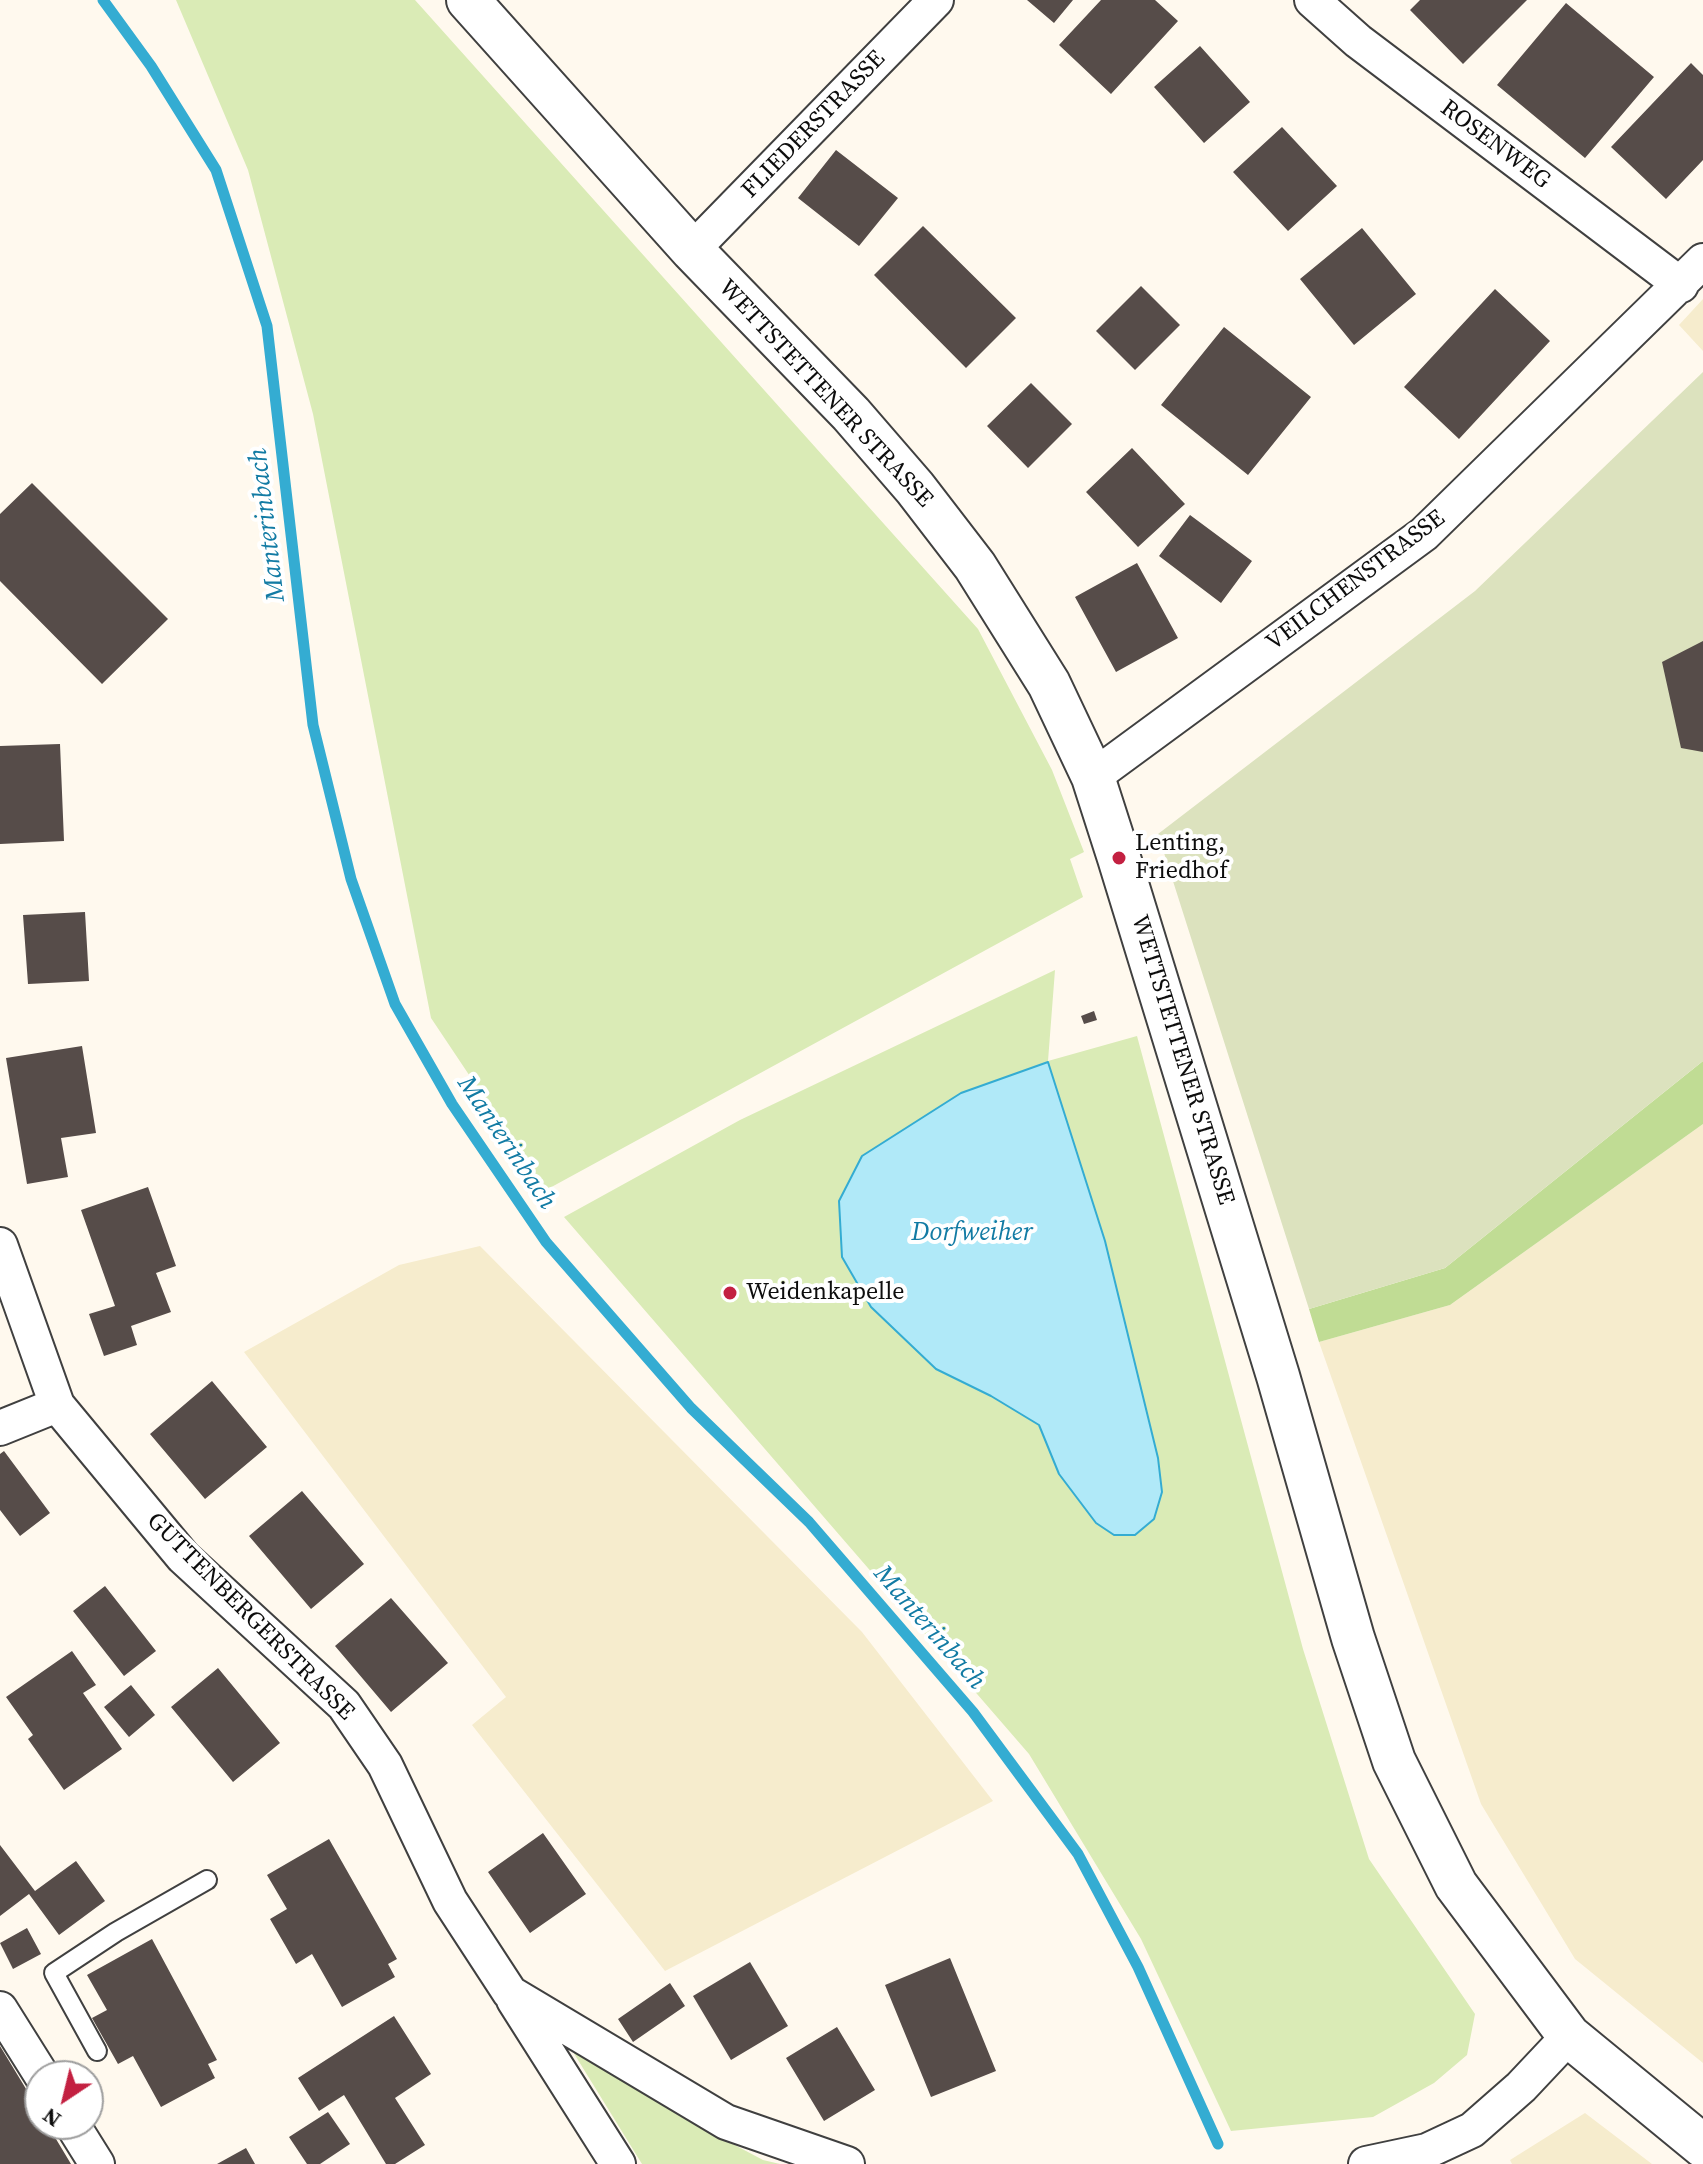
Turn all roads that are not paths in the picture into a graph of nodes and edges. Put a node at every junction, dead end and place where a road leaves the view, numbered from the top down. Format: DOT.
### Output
graph roads {
  1 [pos="468,0"];
  2 [pos="936,0"];
  3 [pos="1312,0"];
  4 [pos="692,250"];
  5 [pos="1692,273"];
  6 [pos="1093,777"];
  7 [pos="0,1245"];
  8 [pos="57,1405"];
  9 [pos="0,1428"];
  10 [pos="207,1880"];
  11 [pos="510,1993"];
  12 [pos="0,2009"];
  13 [pos="1569,2036"];
  14 [pos="97,2051"];
  15 [pos="32,2060"];
  16 [pos="82,2140"];
  17 [pos="1703,2146"];
  18 [pos="97,2164"];
  19 [pos="618,2164"];
  20 [pos="847,2164"];
  21 [pos="1366,2164"];
  1 -- 4 [label="street, WETTSTETTENER STRASSE"];
  2 -- 4 [label="street, FLIEDERSTRASSE"];
  3 -- 5 [label="street, ROSENWEG"];
  4 -- 6 [label="street, WETTSTETTENER STRASSE"];
  5 -- 6 [label="street, VEILCHENSTRASSE"];
  6 -- 13 [label="street, WETTSTETTENER STRASSE"];
  7 -- 8 [label="street, GUTTENBERGERSTRASSE"];
  8 -- 9 [label="street"];
  8 -- 11 [label="street, GUTTENBERGERSTRASSE"];
  10 -- 14 [label="lane"];
  11 -- 19 [label="street"];
  11 -- 20 [label="street, GUTTENBERGERSTRASSE"];
  12 -- 15 [label="street"];
  13 -- 17 [label="street, WETTSTETTENER STRASSE"];
  13 -- 21 [label="street"];
  16 -- 18 [label="street"];
}
